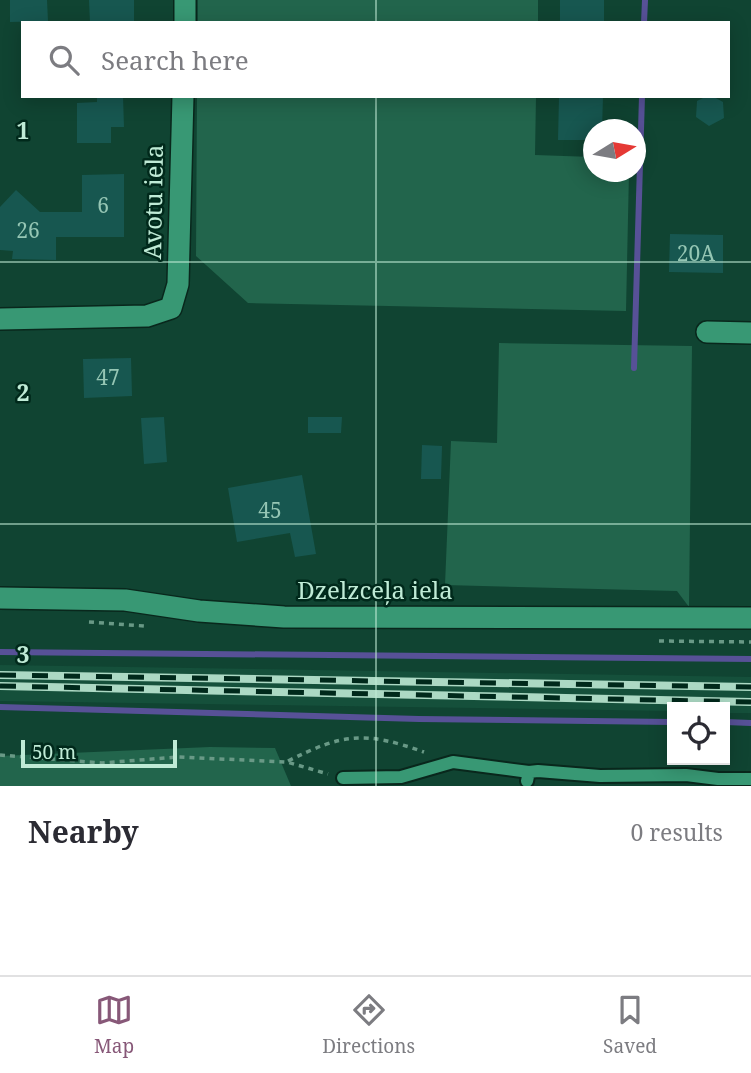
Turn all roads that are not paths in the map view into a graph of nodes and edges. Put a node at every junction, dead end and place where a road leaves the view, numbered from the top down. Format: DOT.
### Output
graph roads {
  1 [pos="185,0"];
  2 [pos="185,21"];
  3 [pos="183,98"];
  4 [pos="0,318"];
  5 [pos="707,332"];
  6 [pos="751,333"];
  7 [pos="0,598"];
  8 [pos="751,618"];
  9 [pos="343,778"];
  10 [pos="751,779"];
  1 -- 2 [label="street"];
  3 -- 4 [label="street, Avotu iela"];
  5 -- 6 [label="street"];
  7 -- 8 [label="street, Dzelzceļa iela"];
  9 -- 10 [label="lane"];
}
